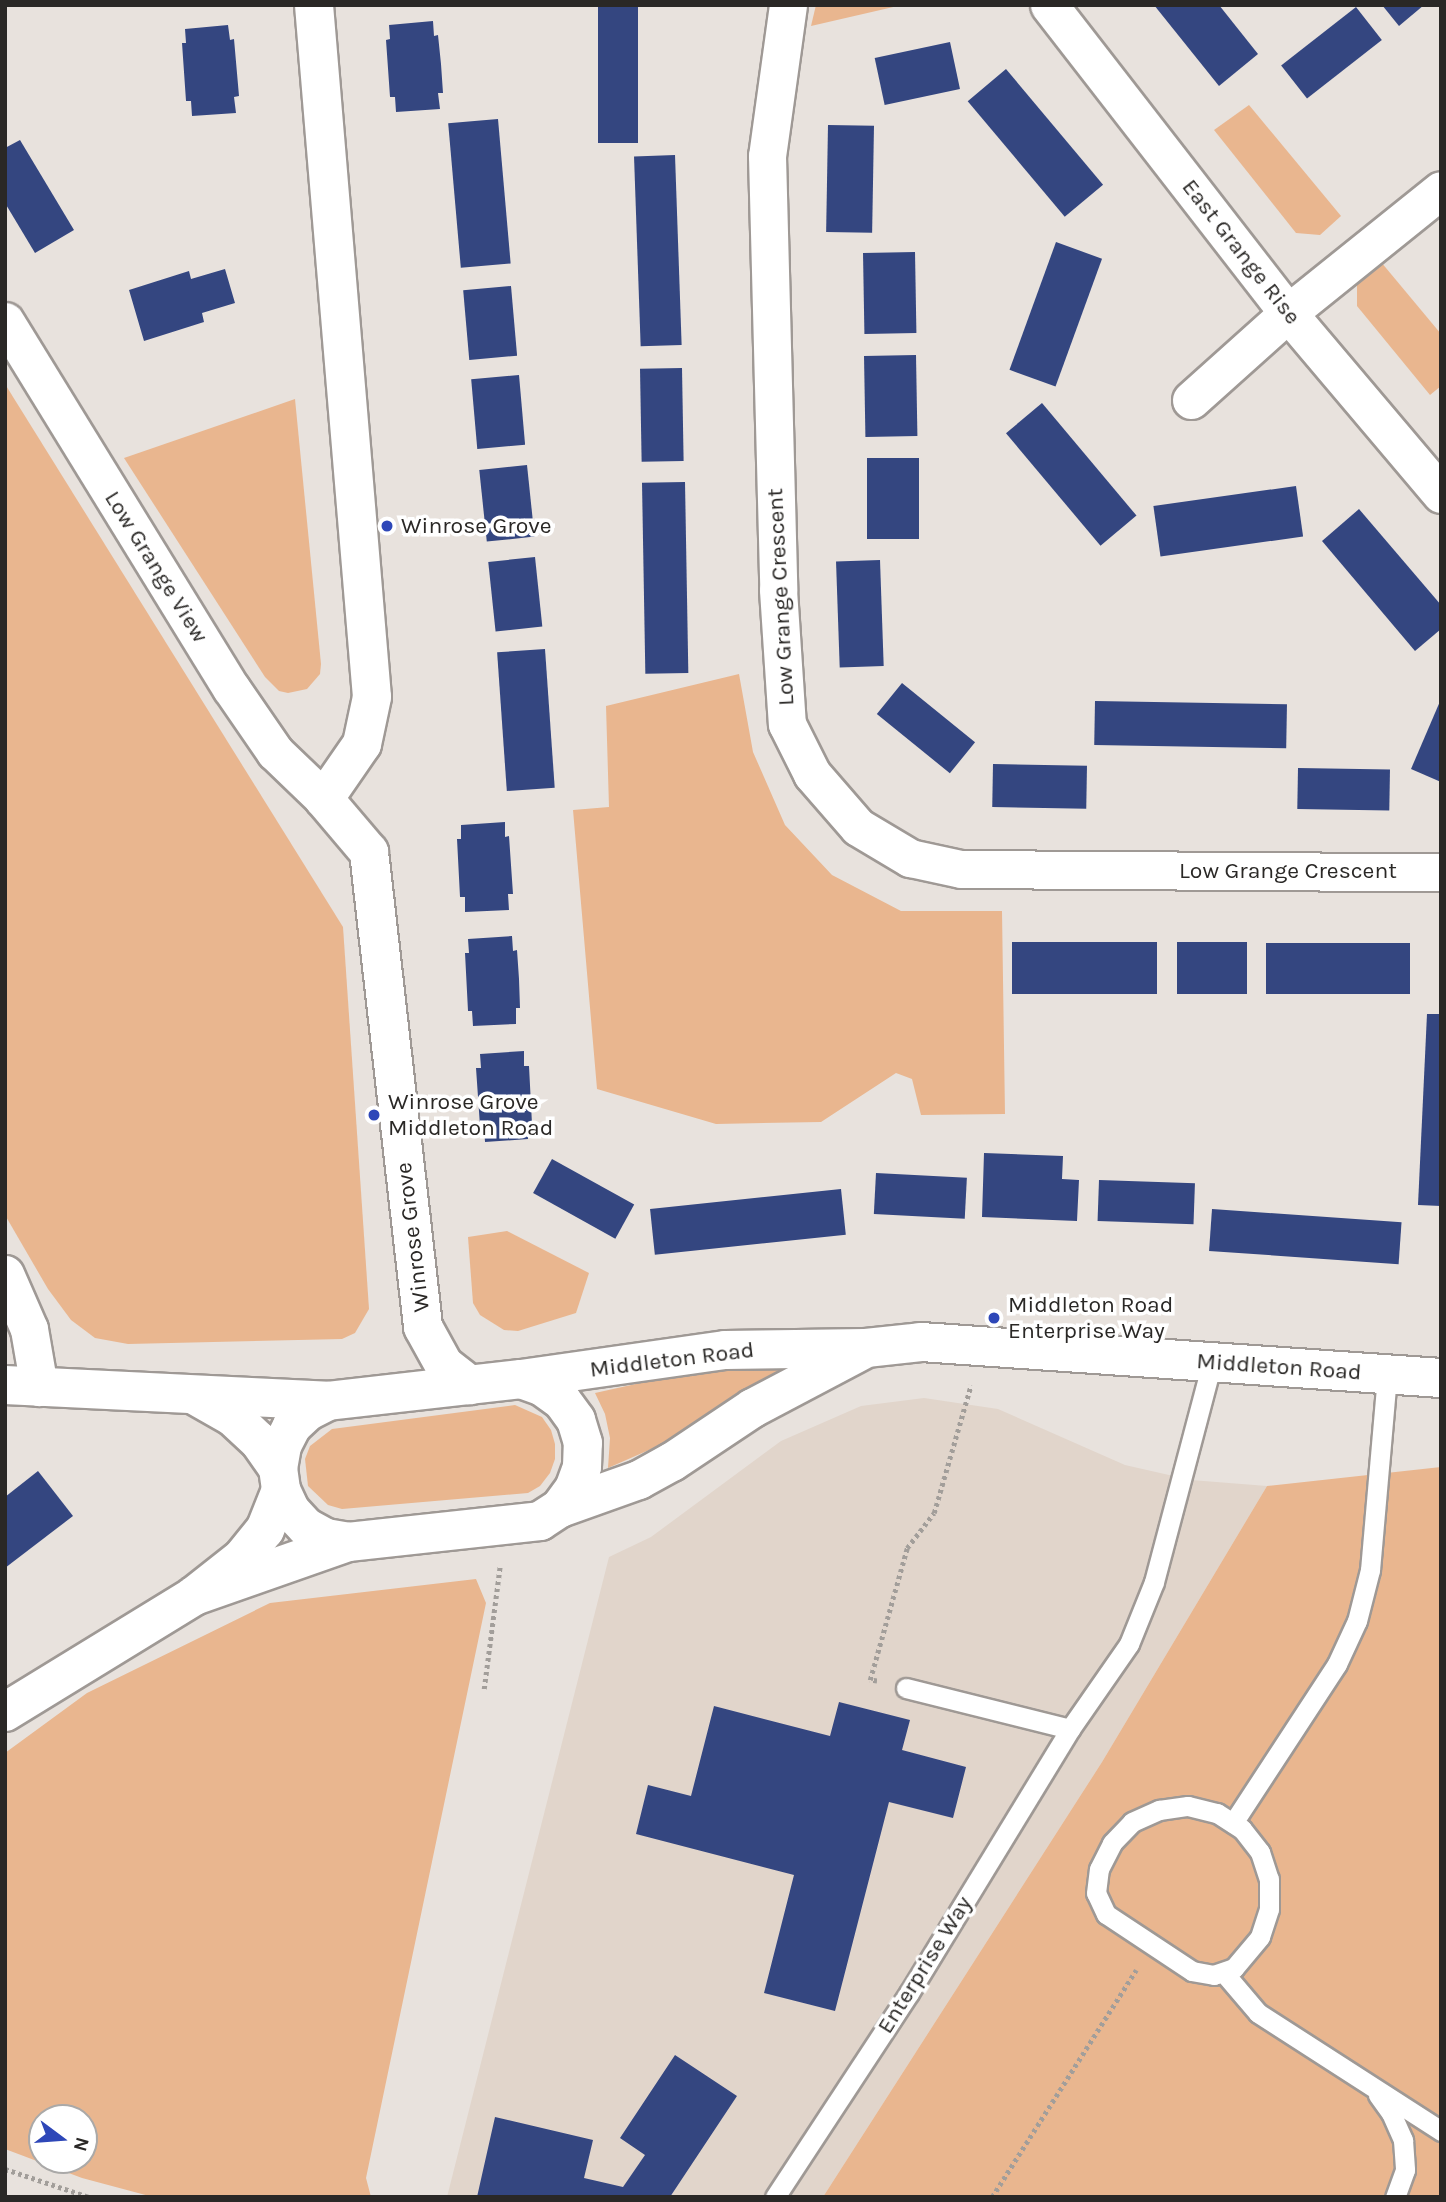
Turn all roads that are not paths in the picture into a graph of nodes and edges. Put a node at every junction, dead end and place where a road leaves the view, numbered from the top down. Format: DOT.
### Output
graph roads {
  1 [pos="314,5"];
  2 [pos="788,5"];
  3 [pos="1049,5"];
  4 [pos="1441,190"];
  5 [pos="1288,313"];
  6 [pos="5,321"];
  7 [pos="1191,400"];
  8 [pos="1441,494"];
  9 [pos="324,799"];
  10 [pos="1441,872"];
  11 [pos="5,1274"];
  12 [pos="423,1326"];
  13 [pos="866,1348"];
  14 [pos="1212,1363"];
  15 [pos="1387,1374"];
  16 [pos="1441,1378"];
  17 [pos="521,1379"];
  18 [pos="470,1385"];
  19 [pos="22,1386"];
  20 [pos="191,1393"];
  21 [pos="390,1394"];
  22 [pos="328,1401"];
  23 [pos="279,1479"];
  24 [pos="560,1508"];
  25 [pos="348,1542"];
  26 [pos="194,1596"];
  27 [pos="906,1688"];
  28 [pos="5,1712"];
  29 [pos="1070,1729"];
  30 [pos="1233,1823"];
  31 [pos="1224,1973"];
  32 [pos="1371,2086"];
  33 [pos="1441,2131"];
  34 [pos="775,2197"];
  35 [pos="1395,2197"];
  1 -- 9 [label="street"];
  2 -- 10 [label="street, Low Grange Crescent"];
  3 -- 5 [label="street, East Grange Rise"];
  4 -- 5 [label="street"];
  5 -- 7 [label="street"];
  5 -- 8 [label="street, East Grange Rise"];
  6 -- 9 [label="street, Low Grange View"];
  9 -- 12 [label="street, Winrose Grove"];
  11 -- 19 [label="street"];
  12 -- 18 [label="street, Winrose Grove"];
  12 -- 21 [label="street, Winrose Grove"];
  13 -- 14 [label="street, Middleton Road"];
  13 -- 17 [label="street, Middleton Road"];
  13 -- 24 [label="street, Middleton Road"];
  14 -- 15 [label="street, Middleton Road"];
  14 -- 29 [label="lane, Enterprise Way"];
  15 -- 16 [label="street, Middleton Road"];
  15 -- 30 [label="lane"];
  17 -- 18 [label="street, Middleton Road"];
  17 -- 24 [label="street, Middleton Road"];
  18 -- 21 [label="street, Middleton Road"];
  19 -- 20 [label="street, Middleton Road"];
  20 -- 22 [label="street, Middleton Road"];
  20 -- 23 [label="street, Middleton Road"];
  21 -- 22 [label="street, Middleton Road"];
  22 -- 23 [label="street, Middleton Road"];
  23 -- 25 [label="street, Middleton Road"];
  23 -- 26 [label="street"];
  24 -- 25 [label="street, Middleton Road"];
  25 -- 26 [label="street"];
  26 -- 28 [label="street"];
  27 -- 29 [label="lane"];
  29 -- 34 [label="lane, Enterprise Way"];
  30 -- 31 [label="lane"];
  30 -- 31 [label="lane"];
  31 -- 32 [label="lane"];
  32 -- 33 [label="lane"];
  32 -- 35 [label="lane"];
}
